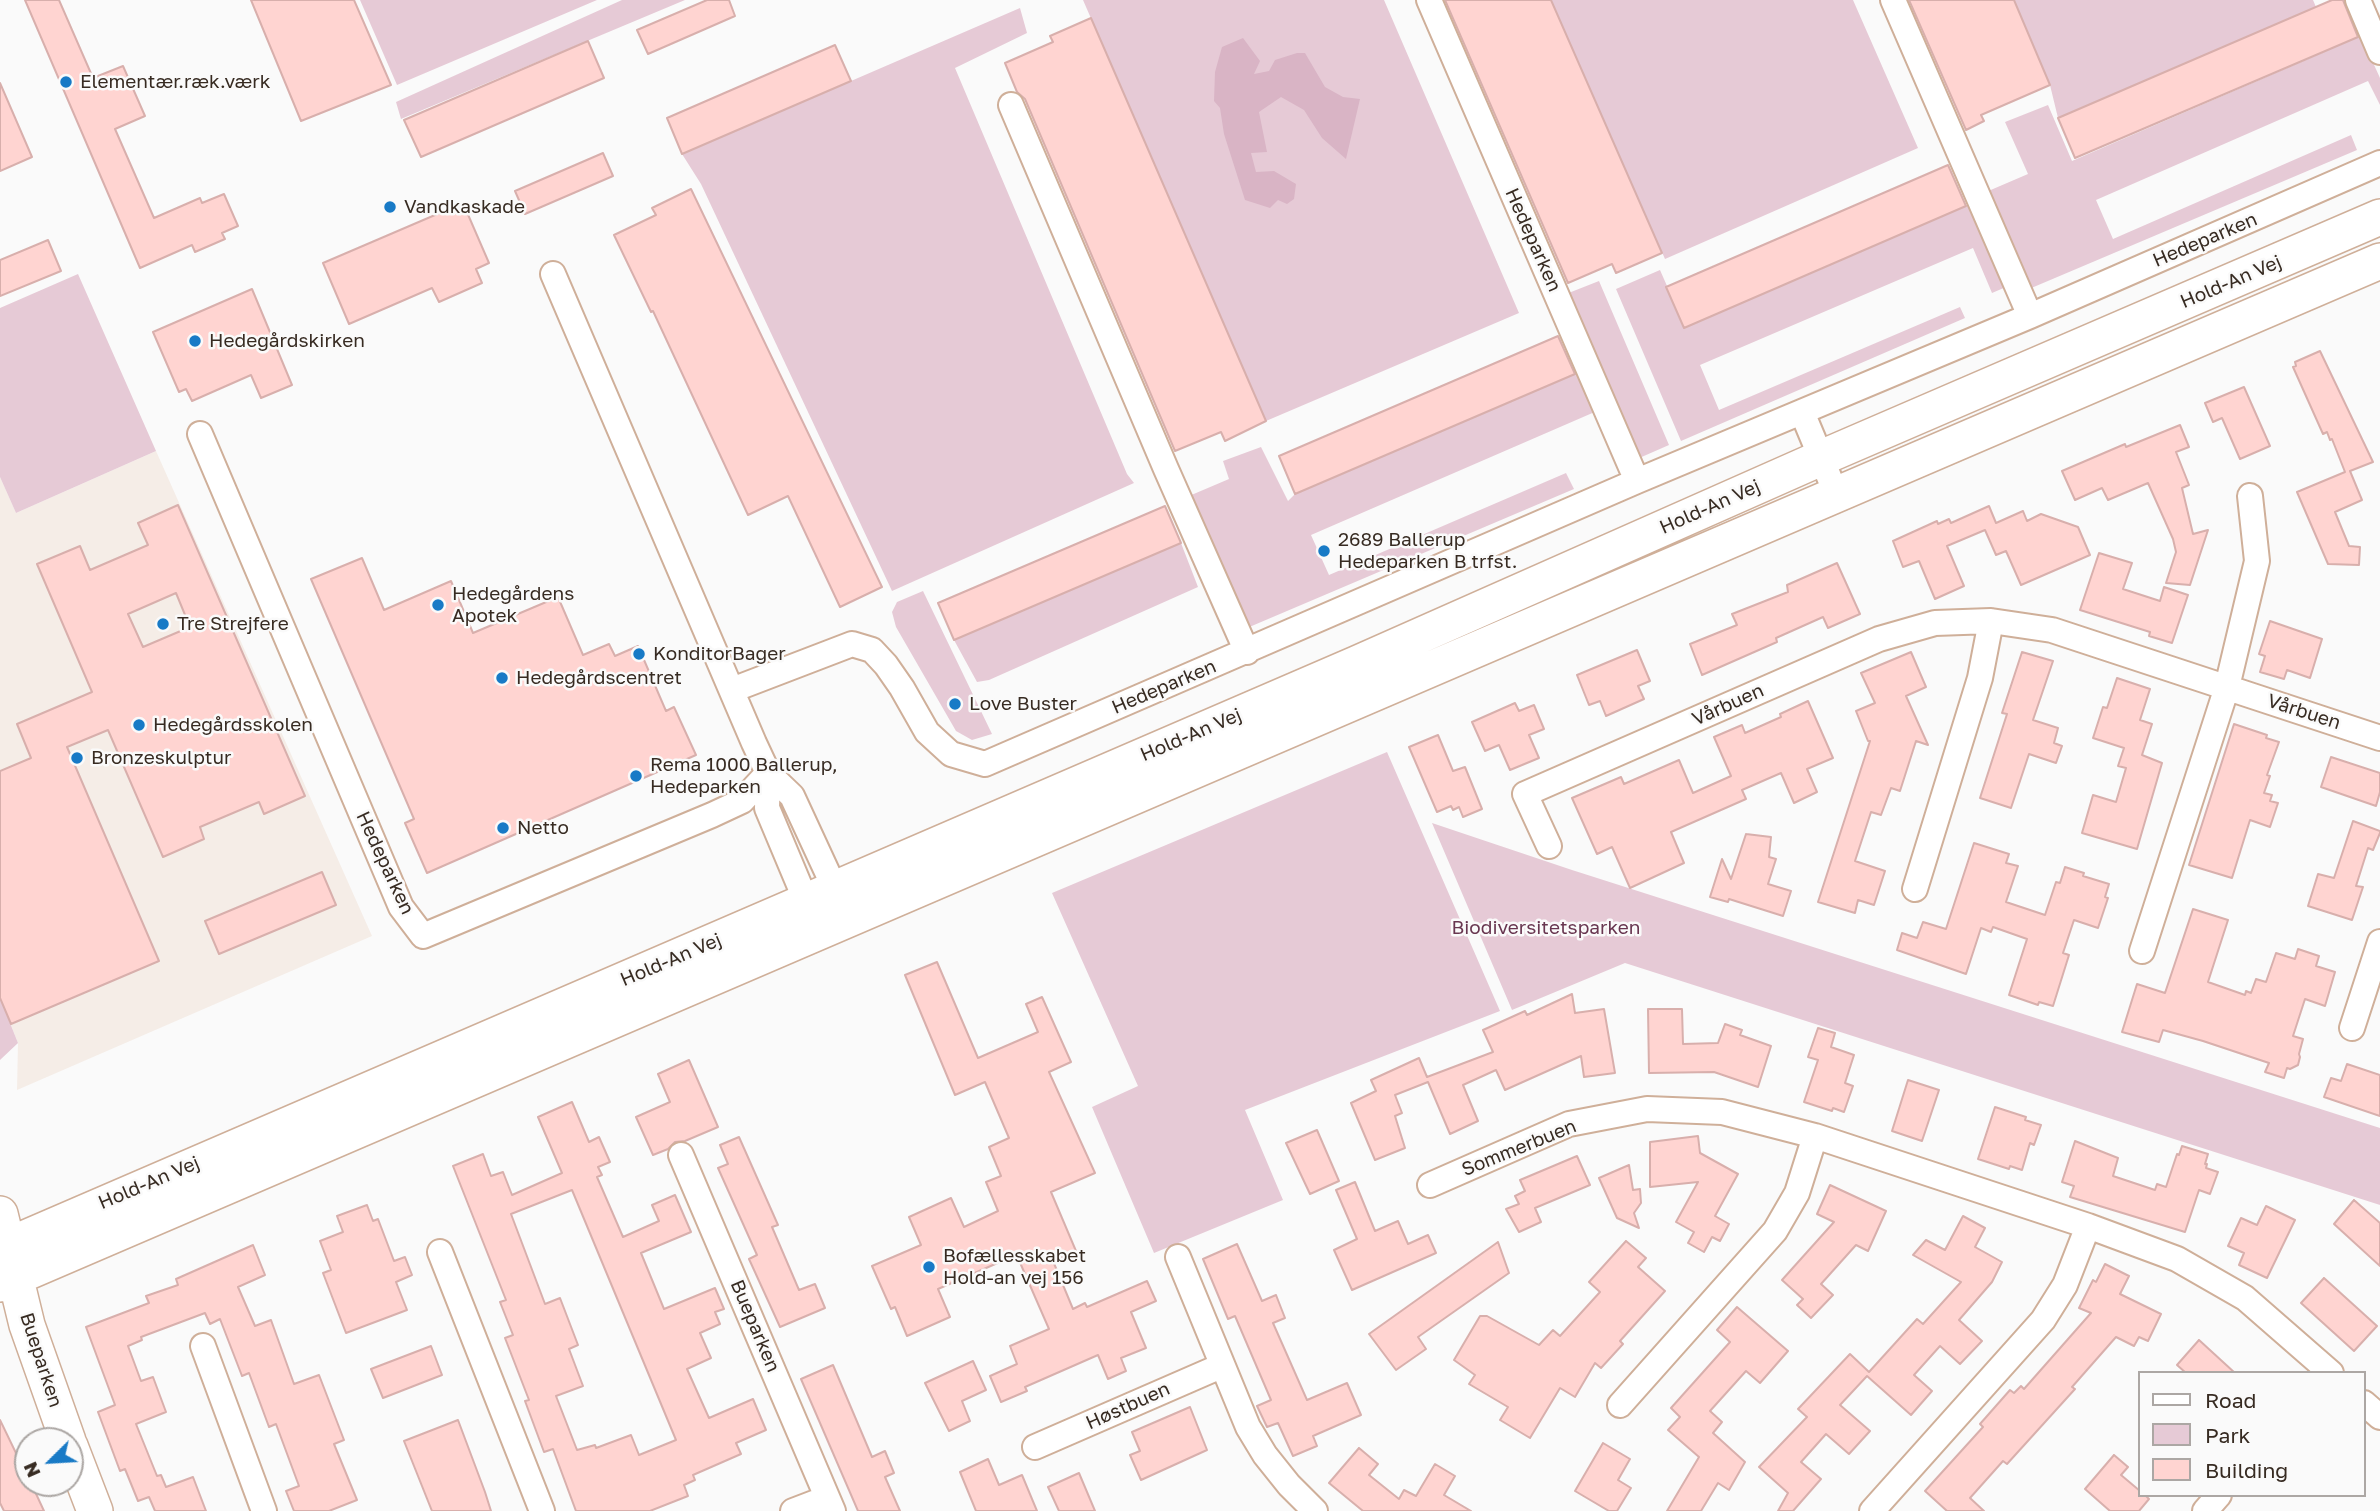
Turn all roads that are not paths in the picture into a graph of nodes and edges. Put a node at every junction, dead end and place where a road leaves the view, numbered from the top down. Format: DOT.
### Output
graph roads {
  1 [pos="1429,0"];
  2 [pos="1893,0"];
  3 [pos="2358,0"];
  4 [pos="2380,52"];
  5 [pos="1011,105"];
  6 [pos="2380,163"];
  7 [pos="2380,217"];
  8 [pos="2380,261"];
  9 [pos="553,274"];
  10 [pos="2030,316"];
  11 [pos="1802,412"];
  12 [pos="200,434"];
  13 [pos="1822,458"];
  14 [pos="1637,481"];
  15 [pos="1837,496"];
  16 [pos="2250,496"];
  17 [pos="1991,621"];
  18 [pos="1247,652"];
  19 [pos="2227,687"];
  20 [pos="732,690"];
  21 [pos="2380,738"];
  22 [pos="768,773"];
  23 [pos="1549,846"];
  24 [pos="1916,890"];
  25 [pos="821,895"];
  26 [pos="835,926"];
  27 [pos="2380,942"];
  28 [pos="2142,951"];
  29 [pos="2352,1028"];
  30 [pos="1815,1136"];
  31 [pos="681,1155"];
  32 [pos="1430,1185"];
  33 [pos="2088,1226"];
  34 [pos="440,1252"];
  35 [pos="5,1254"];
  36 [pos="1178,1257"];
  37 [pos="203,1346"];
  38 [pos="1221,1366"];
  39 [pos="2328,1371"];
  40 [pos="1620,1405"];
  41 [pos="2366,1405"];
  42 [pos="2380,1417"];
  43 [pos="63,1427"];
  44 [pos="1035,1447"];
  45 [pos="84,1482"];
  46 [pos="2217,1497"];
  47 [pos="830,1504"];
  48 [pos="95,1511"];
  49 [pos="264,1511"];
  50 [pos="542,1511"];
  51 [pos="793,1511"];
  52 [pos="1315,1511"];
  53 [pos="1872,1511"];
  54 [pos="2205,1511"];
  1 -- 14 [label="street, Hedeparken"];
  2 -- 10 [label="street"];
  3 -- 4 [label="street"];
  5 -- 18 [label="street"];
  6 -- 10 [label="street, Hedeparken"];
  7 -- 13 [label="street, Hold-An Vej"];
  8 -- 15 [label="street, Hold-An Vej"];
  9 -- 20 [label="street"];
  10 -- 11 [label="street, Hedeparken"];
  11 -- 13 [label="street"];
  11 -- 14 [label="street, Hedeparken"];
  12 -- 22 [label="street, Hedeparken"];
  13 -- 15 [label="street"];
  13 -- 25 [label="street, Hold-An Vej"];
  14 -- 18 [label="street, Hedeparken"];
  15 -- 26 [label="street, Hold-An Vej"];
  16 -- 19 [label="street"];
  17 -- 19 [label="street, Vårbuen"];
  17 -- 23 [label="street, Vårbuen"];
  17 -- 24 [label="street"];
  18 -- 20 [label="street, Hedeparken"];
  19 -- 21 [label="street, Vårbuen"];
  19 -- 28 [label="street"];
  20 -- 22 [label="street"];
  22 -- 25 [label="street"];
  25 -- 26 [label="street"];
  25 -- 35 [label="street, Hold-An Vej"];
  26 -- 35 [label="street, Hold-An Vej"];
  27 -- 29 [label="street"];
  30 -- 32 [label="street, Sommerbuen"];
  30 -- 33 [label="street, Sommerbuen"];
  30 -- 40 [label="street"];
  31 -- 47 [label="street, Bueparken"];
  33 -- 39 [label="street, Sommerbuen"];
  33 -- 53 [label="street"];
  34 -- 50 [label="street"];
  35 -- 43 [label="street, Bueparken"];
  36 -- 38 [label="street"];
  37 -- 49 [label="street"];
  38 -- 44 [label="street, Høstbuen"];
  38 -- 52 [label="street"];
  41 -- 42 [label="street"];
  45 -- 48 [label="street"];
  46 -- 54 [label="street"];
  47 -- 51 [label="street, Bueparken"];
}
